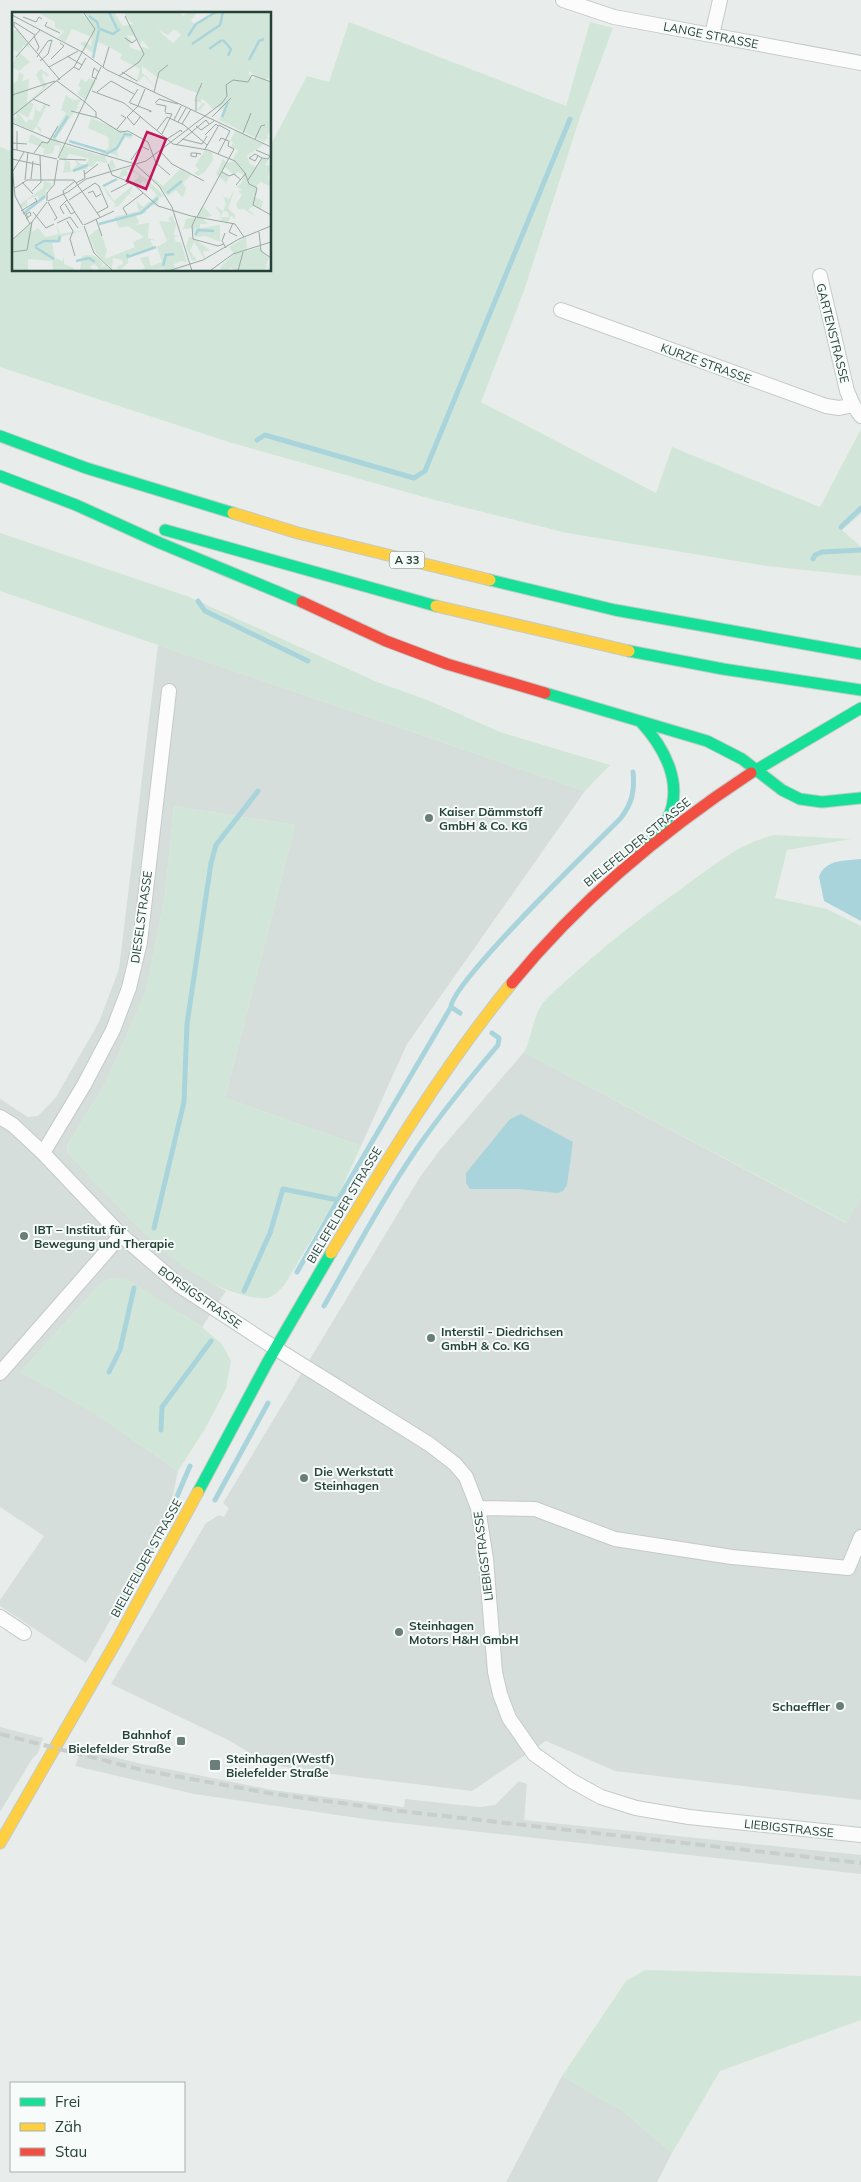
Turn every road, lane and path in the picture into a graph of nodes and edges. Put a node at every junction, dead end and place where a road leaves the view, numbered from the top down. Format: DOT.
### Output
graph roads {
  1 [pos="563,0"];
  2 [pos="720,0"];
  3 [pos="712,35"];
  4 [pos="861,63"];
  5 [pos="820,276"];
  6 [pos="561,310"];
  7 [pos="857,410"];
  8 [pos="0,436"];
  9 [pos="0,476"];
  10 [pos="76,505"];
  11 [pos="861,654"];
  12 [pos="861,690"];
  13 [pos="169,691"];
  14 [pos="856,711"];
  15 [pos="640,721"];
  16 [pos="758,769"];
  17 [pos="861,798"];
  18 [pos="640,854"];
  19 [pos="0,1117"];
  20 [pos="44,1153"];
  21 [pos="121,1234"];
  22 [pos="275,1348"];
  23 [pos="0,1373"];
  24 [pos="478,1508"];
  25 [pos="861,1537"];
  26 [pos="0,1617"];
  27 [pos="24,1633"];
  28 [pos="861,1835"];
  29 [pos="0,1843"];
  1 -- 3 [label="street, LANGE STRASSE"];
  2 -- 3 [label="street"];
  3 -- 4 [label="street, LANGE STRASSE"];
  5 -- 7 [label="street, GARTENSTRASSE"];
  6 -- 7 [label="street, KURZE STRASSE"];
  8 -- 11 [label="main road, A 33"];
  9 -- 10 [label="main road"];
  10 -- 12 [label="main road"];
  10 -- 15 [label="main road"];
  13 -- 20 [label="street, DIESELSTRASSE"];
  14 -- 16 [label="main road, BIELEFELDER STRASSE"];
  15 -- 16 [label="main road"];
  15 -- 18 [label="main road"];
  16 -- 17 [label="main road"];
  16 -- 18 [label="main road, BIELEFELDER STRASSE"];
  18 -- 22 [label="main road, BIELEFELDER STRASSE"];
  19 -- 20 [label="street, BORSIGSTRASSE"];
  20 -- 21 [label="street, BORSIGSTRASSE"];
  21 -- 22 [label="street, BORSIGSTRASSE"];
  21 -- 23 [label="street"];
  22 -- 24 [label="street, LIEBIGSTRASSE"];
  22 -- 29 [label="main road, BIELEFELDER STRASSE"];
  24 -- 25 [label="street"];
  24 -- 28 [label="street, LIEBIGSTRASSE"];
  26 -- 27 [label="street"];
}
